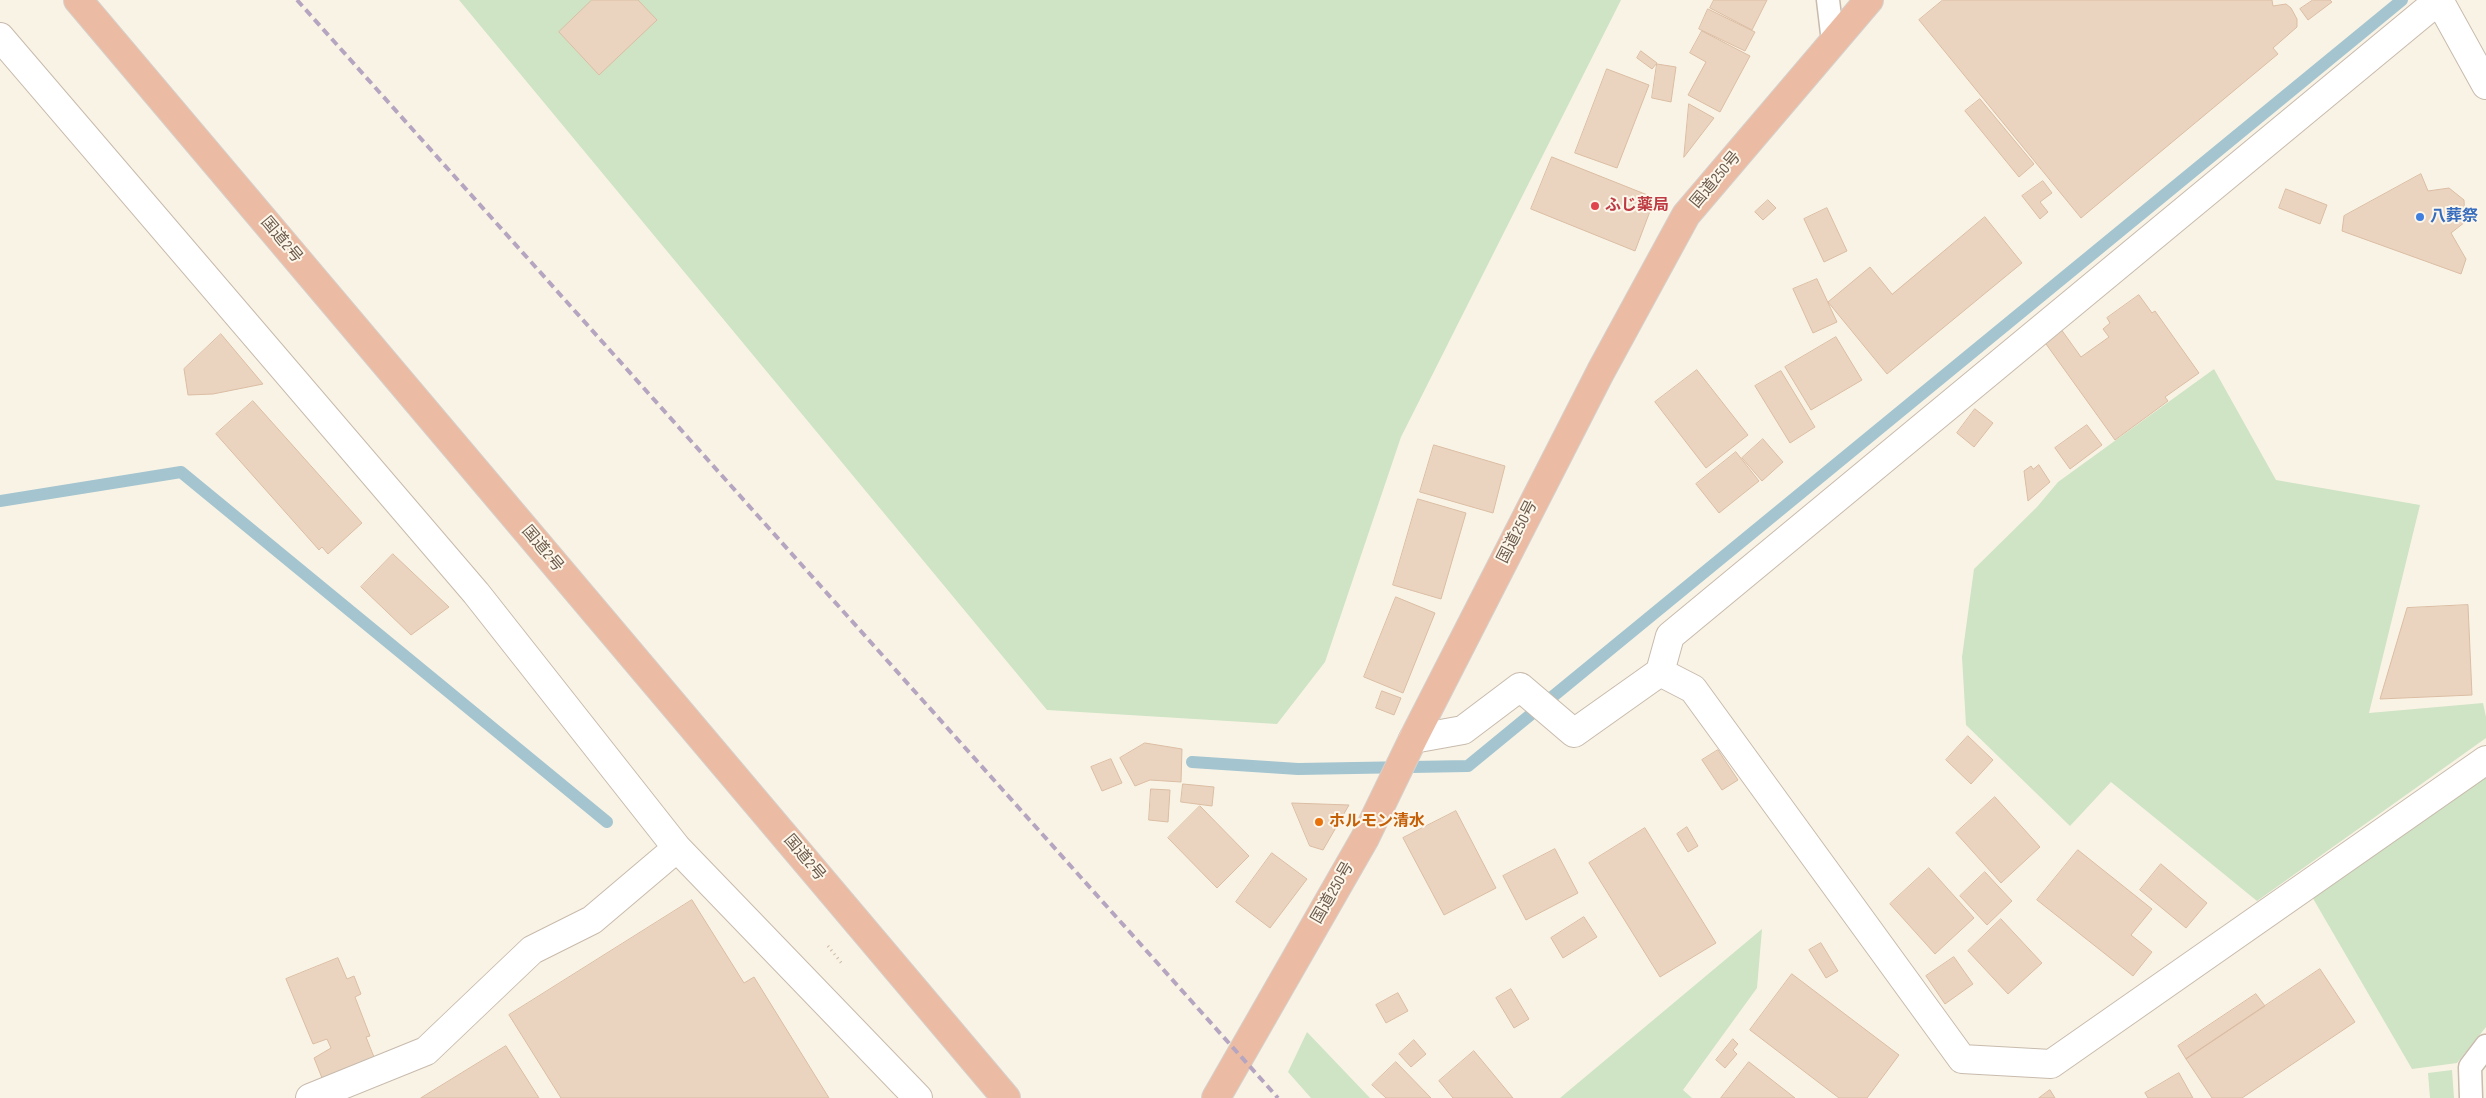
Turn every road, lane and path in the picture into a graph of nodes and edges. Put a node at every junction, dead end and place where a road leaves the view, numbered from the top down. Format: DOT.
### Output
graph roads {
  1 [pos="78,0"];
  2 [pos="1828,0"];
  3 [pos="1869,0"];
  4 [pos="0,37"];
  5 [pos="1833,42"];
  6 [pos="2486,85"];
  7 [pos="1660,672"];
  8 [pos="1413,739"];
  9 [pos="2486,760"];
  10 [pos="677,848"];
  11 [pos="2486,1046"];
  12 [pos="310,1098"];
  13 [pos="918,1098"];
  14 [pos="1006,1098"];
  15 [pos="1216,1098"];
  16 [pos="2471,1098"];
  1 -- 14 [label="highway, 国道2号"];
  2 -- 5 [label="lane"];
  3 -- 5 [label="highway, 国道250号"];
  4 -- 10 [label="street"];
  5 -- 8 [label="highway, 国道250号"];
  6 -- 7 [label="street"];
  7 -- 8 [label="street"];
  7 -- 9 [label="street"];
  8 -- 15 [label="highway, 国道250号"];
  10 -- 12 [label="street"];
  10 -- 13 [label="street"];
  11 -- 16 [label="lane"];
}
